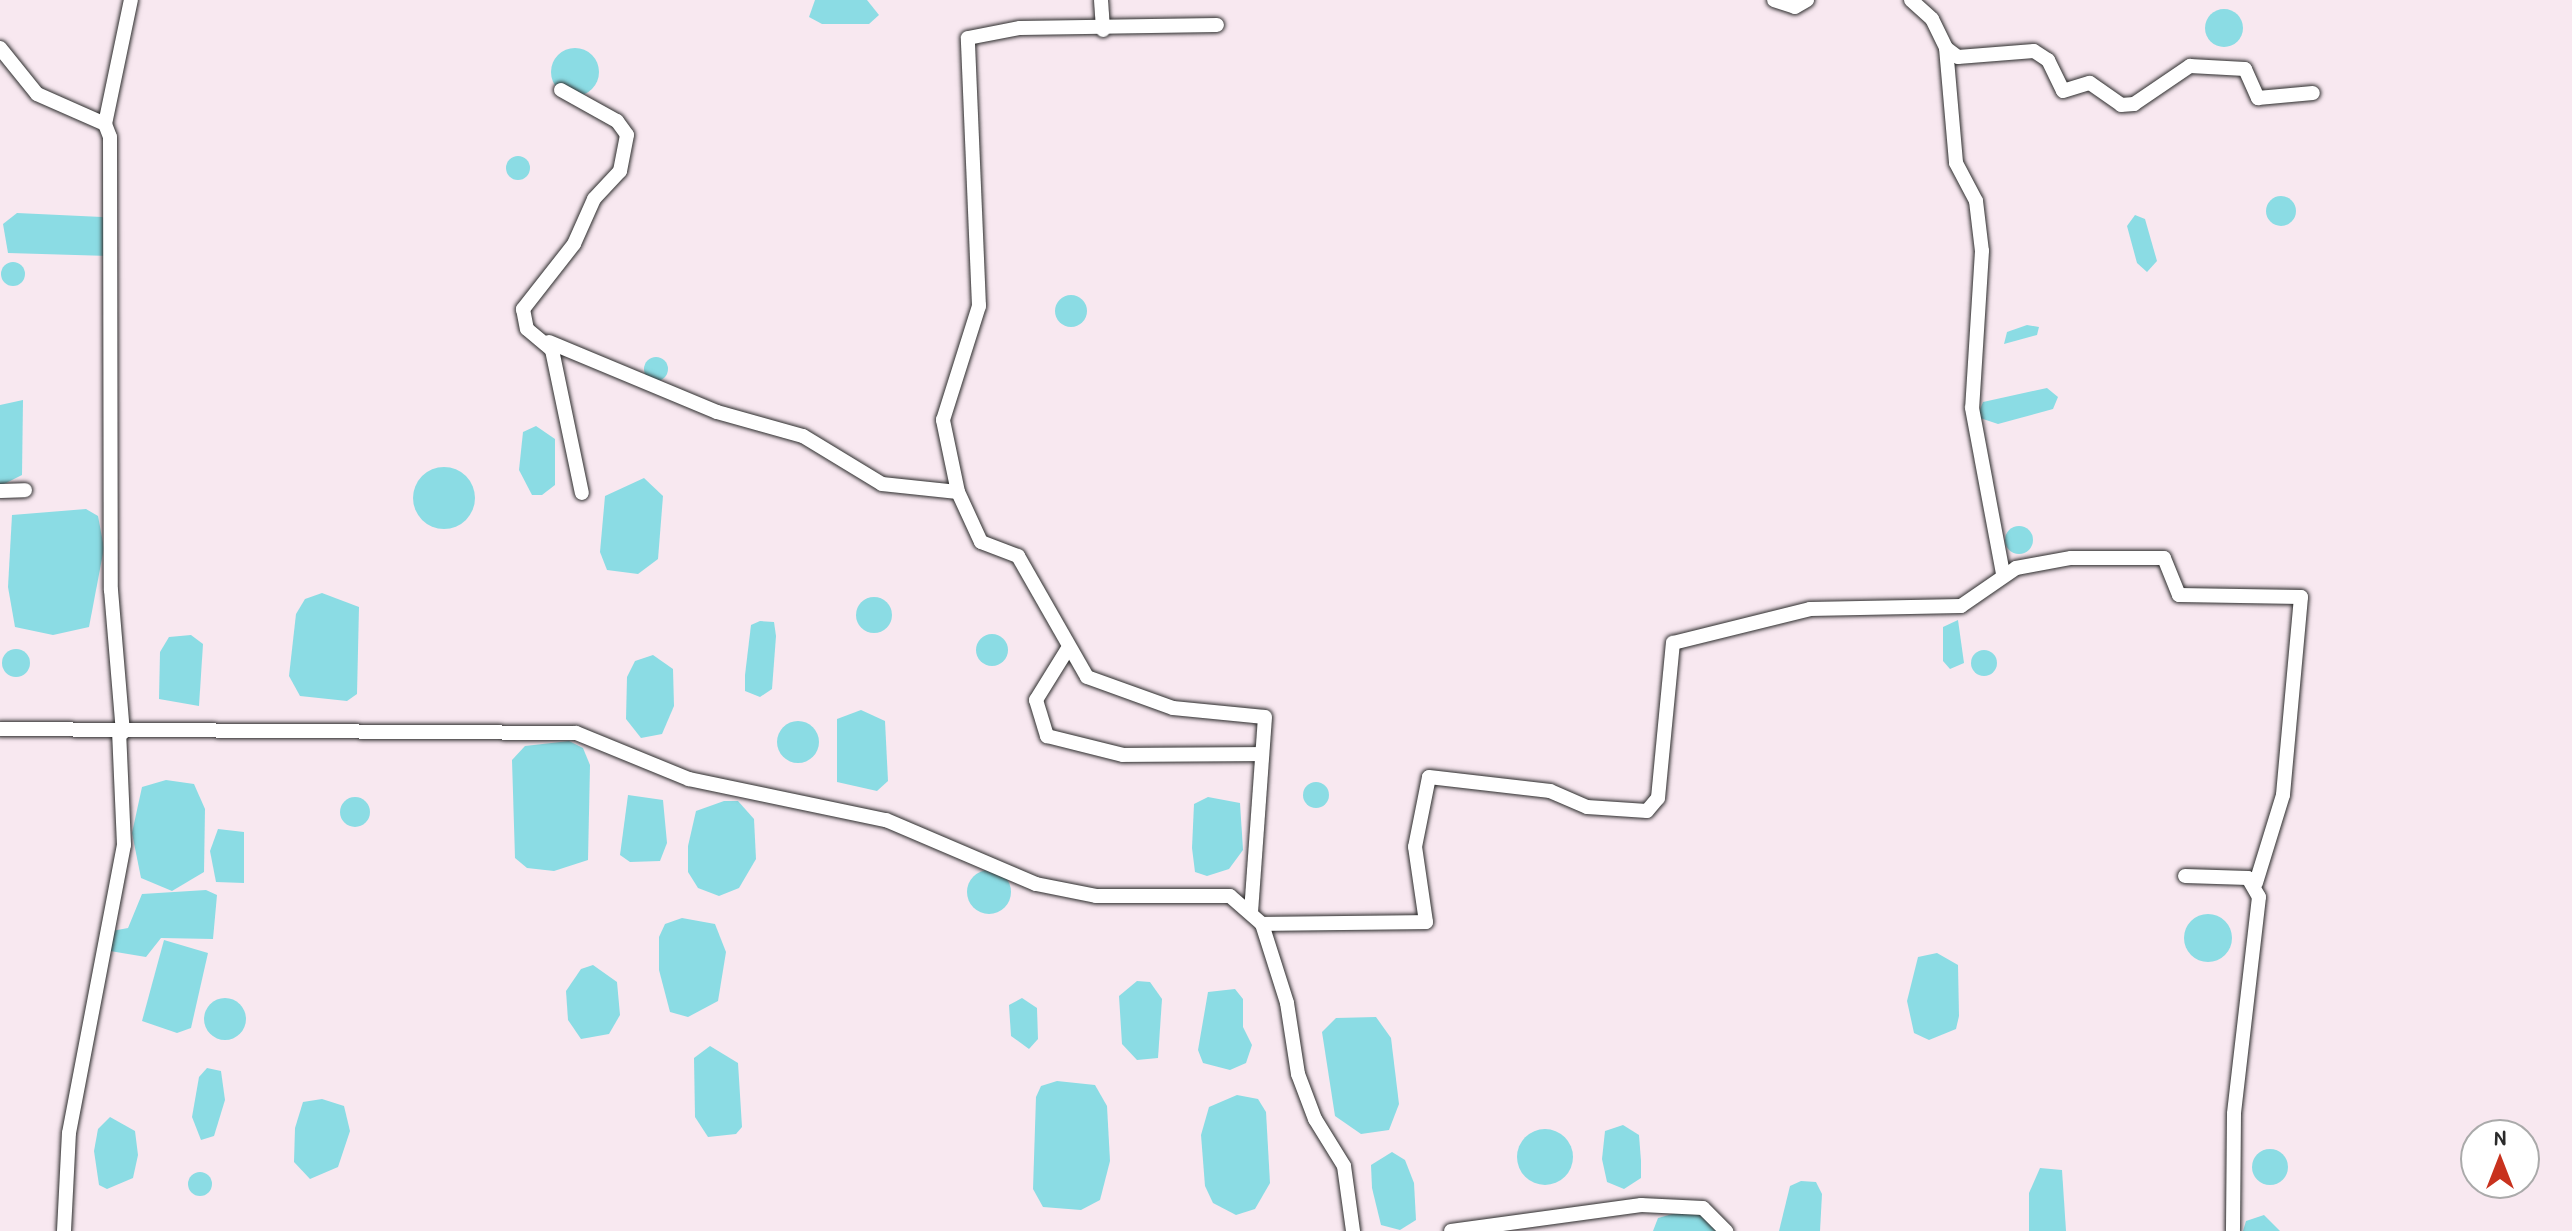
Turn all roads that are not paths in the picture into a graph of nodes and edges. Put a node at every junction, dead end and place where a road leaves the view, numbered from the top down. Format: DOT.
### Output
graph roads {
  1 [pos="131,0"];
  2 [pos="1101,0"];
  3 [pos="1774,0"];
  4 [pos="1807,0"];
  5 [pos="1911,0"];
  6 [pos="1217,25"];
  7 [pos="1103,30"];
  8 [pos="0,48"];
  9 [pos="1946,48"];
  10 [pos="561,90"];
  11 [pos="2313,93"];
  12 [pos="105,124"];
  13 [pos="549,342"];
  14 [pos="25,490"];
  15 [pos="0,491"];
  16 [pos="958,492"];
  17 [pos="582,493"];
  18 [pos="2003,573"];
  19 [pos="1067,650"];
  20 [pos="0,729"];
  21 [pos="121,732"];
  22 [pos="1262,754"];
  23 [pos="2185,876"];
  24 [pos="2256,883"];
  25 [pos="1251,912"];
  26 [pos="1262,924"];
  27 [pos="64,1231"];
  28 [pos="1353,1231"];
  29 [pos="1451,1231"];
  30 [pos="1726,1231"];
  31 [pos="2233,1231"];
  1 -- 12 [label="street"];
  2 -- 7 [label="street"];
  3 -- 4 [label="street"];
  5 -- 9 [label="street"];
  6 -- 7 [label="street"];
  7 -- 16 [label="street"];
  8 -- 12 [label="street"];
  9 -- 11 [label="street"];
  9 -- 18 [label="street"];
  10 -- 13 [label="street"];
  12 -- 21 [label="street"];
  13 -- 16 [label="street"];
  13 -- 17 [label="street"];
  14 -- 15 [label="street"];
  16 -- 19 [label="street"];
  18 -- 24 [label="street"];
  18 -- 26 [label="street"];
  19 -- 22 [label="street"];
  19 -- 22 [label="street"];
  20 -- 21 [label="street"];
  21 -- 25 [label="street"];
  21 -- 27 [label="street"];
  22 -- 25 [label="street"];
  23 -- 24 [label="street"];
  24 -- 31 [label="street"];
  25 -- 26 [label="street"];
  26 -- 28 [label="street"];
  29 -- 30 [label="street"];
}
